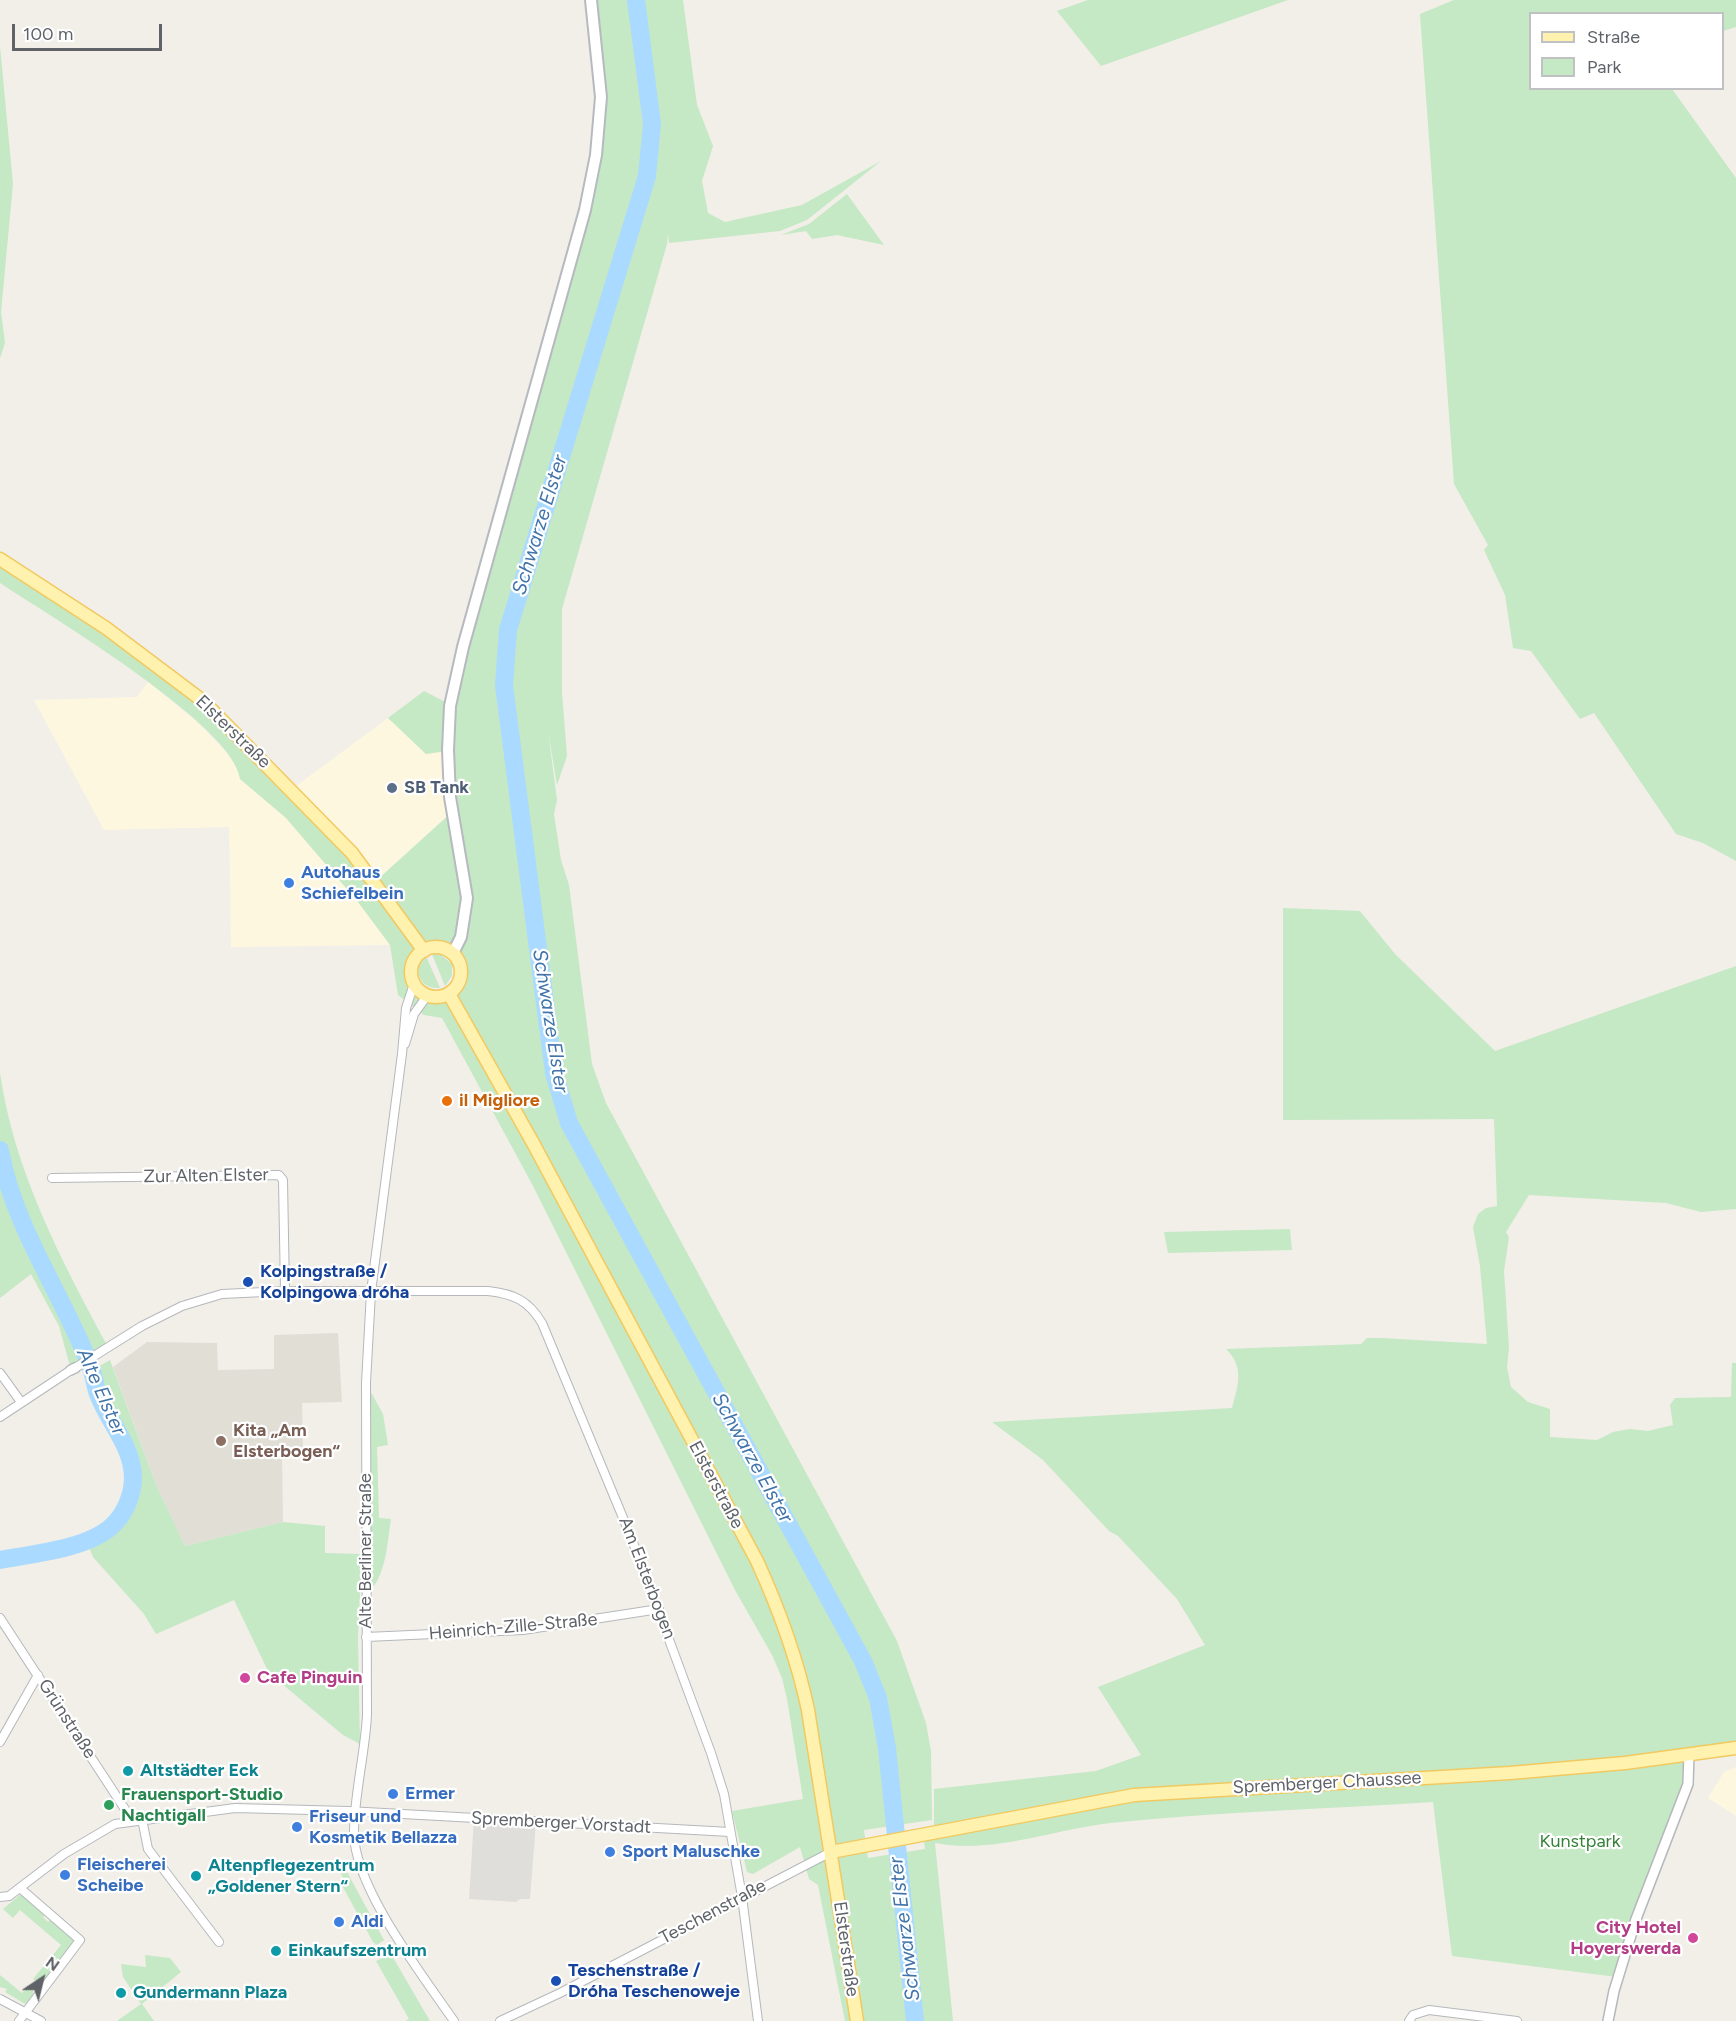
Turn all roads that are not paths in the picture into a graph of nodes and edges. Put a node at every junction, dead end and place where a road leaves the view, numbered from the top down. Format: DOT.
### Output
graph roads {
  1 [pos="591,0"];
  2 [pos="0,560"];
  3 [pos="424,951"];
  4 [pos="453,953"];
  5 [pos="414,984"];
  6 [pos="449,994"];
  7 [pos="428,996"];
  8 [pos="402,1054"];
  9 [pos="52,1179"];
  10 [pos="285,1291"];
  11 [pos="371,1292"];
  12 [pos="0,1373"];
  13 [pos="21,1402"];
  14 [pos="0,1417"];
  15 [pos="659,1609"];
  16 [pos="1,1620"];
  17 [pos="366,1637"];
  18 [pos="38,1675"];
  19 [pos="0,1742"];
  20 [pos="1736,1748"];
  21 [pos="1689,1754"];
  22 [pos="356,1812"];
  23 [pos="142,1819"];
  24 [pos="132,1820"];
  25 [pos="730,1832"];
  26 [pos="831,1852"];
  27 [pos="20,1888"];
  28 [pos="0,1897"];
  29 [pos="742,1897"];
  30 [pos="219,1942"];
  31 [pos="0,1999"];
  32 [pos="26,2013"];
  33 [pos="1411,2018"];
  34 [pos="19,2021"];
  35 [pos="41,2021"];
  36 [pos="454,2021"];
  37 [pos="500,2021"];
  38 [pos="758,2021"];
  39 [pos="857,2021"];
  40 [pos="1517,2021"];
  41 [pos="1608,2021"];
  1 -- 4 [label="main road"];
  2 -- 3 [label="main road, Elsterstraße"];
  3 -- 4 [label="main road"];
  3 -- 5 [label="main road"];
  4 -- 6 [label="main road"];
  5 -- 7 [label="main road"];
  5 -- 8 [label="street, Alte Berliner Straße"];
  6 -- 7 [label="main road"];
  6 -- 26 [label="main road, Elsterstraße"];
  7 -- 8 [label="street, Alte Berliner Straße"];
  8 -- 11 [label="street, Alte Berliner Straße"];
  9 -- 10 [label="street, Zur Alten Elster"];
  10 -- 11 [label="street, Am Elsterbogen"];
  10 -- 13 [label="street, Am Elsterbogen"];
  11 -- 15 [label="street, Am Elsterbogen"];
  11 -- 17 [label="street, Alte Berliner Straße"];
  12 -- 13 [label="street"];
  13 -- 14 [label="street, Am Elsterbogen"];
  15 -- 17 [label="street, Heinrich-Zille-Straße"];
  15 -- 25 [label="street, Am Elsterbogen"];
  16 -- 18 [label="street, Grünstraße"];
  17 -- 22 [label="street, Alte Berliner Straße"];
  18 -- 19 [label="street"];
  18 -- 24 [label="street, Grünstraße"];
  20 -- 21 [label="main road, Spremberger Chaussee"];
  21 -- 26 [label="main road, Spremberger Chaussee"];
  21 -- 41 [label="street"];
  22 -- 23 [label="street, Spremberger Vorstadt"];
  22 -- 25 [label="street, Spremberger Vorstadt"];
  22 -- 36 [label="street, Alte Berliner Straße"];
  23 -- 24 [label="street, Spremberger Vorstadt"];
  23 -- 30 [label="street"];
  24 -- 27 [label="street, Spremberger Vorstadt"];
  25 -- 29 [label="street, Am Elsterbogen"];
  26 -- 29 [label="street, Teschenstraße"];
  26 -- 39 [label="main road, Elsterstraße"];
  27 -- 28 [label="street, Spremberger Vorstadt"];
  27 -- 32 [label="street"];
  29 -- 37 [label="street, Teschenstraße"];
  29 -- 38 [label="street, Am Elsterbogen"];
  31 -- 32 [label="street"];
  32 -- 34 [label="street"];
  32 -- 35 [label="street"];
  33 -- 40 [label="street"];
}
